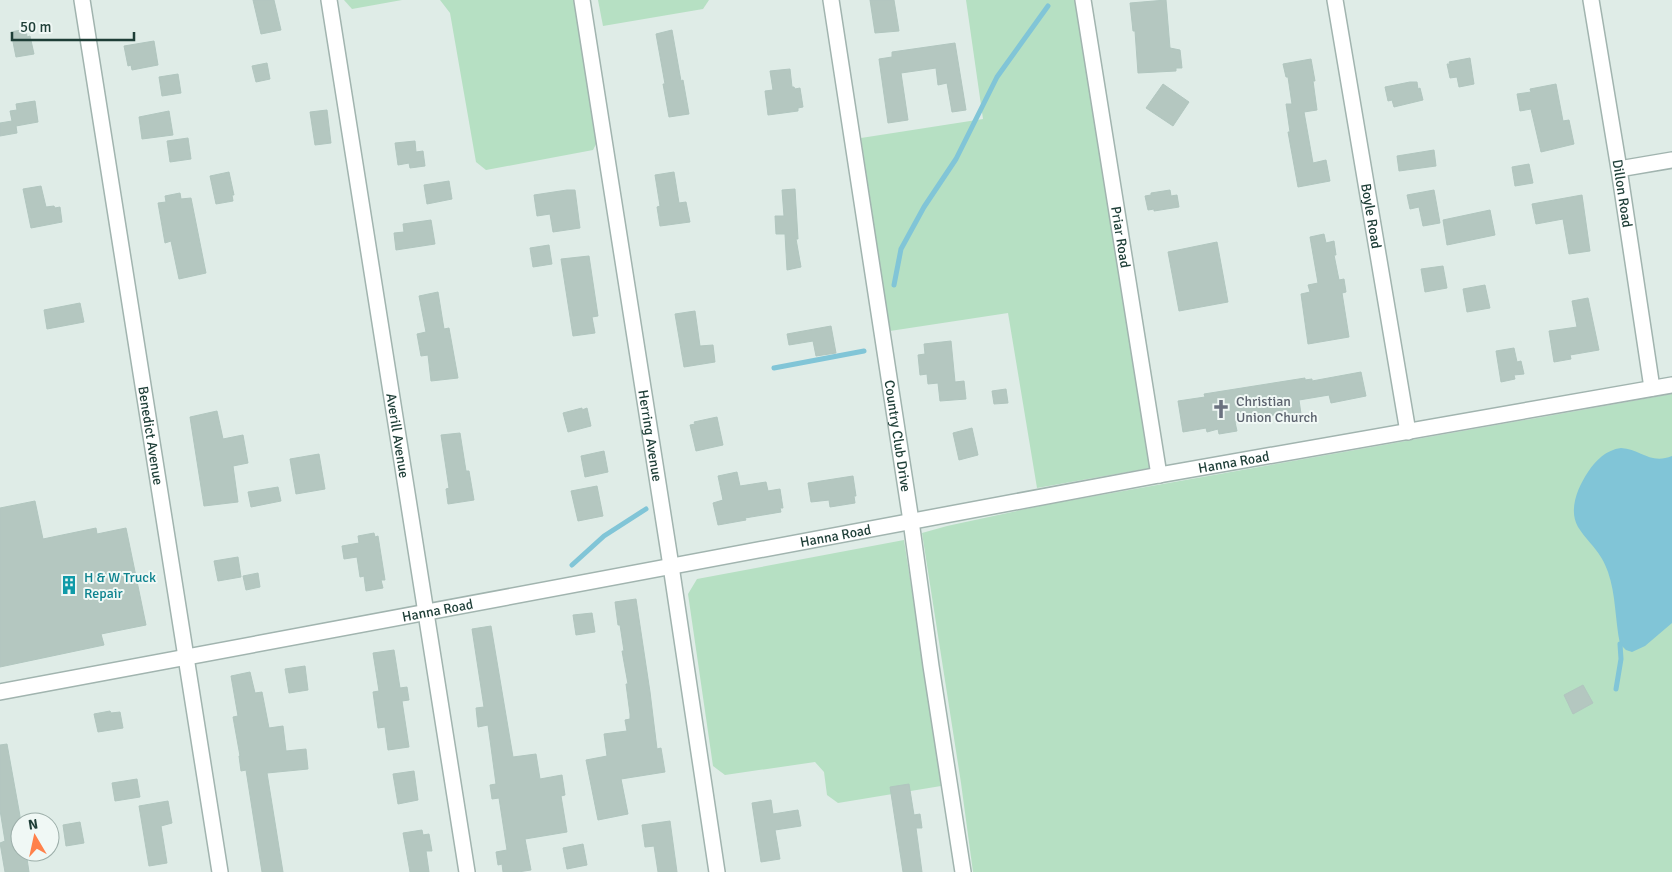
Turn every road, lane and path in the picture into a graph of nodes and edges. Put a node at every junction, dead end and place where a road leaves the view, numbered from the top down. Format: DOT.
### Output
graph roads {
  1 [pos="82,0"];
  2 [pos="329,0"];
  3 [pos="582,0"];
  4 [pos="830,0"];
  5 [pos="1083,0"];
  6 [pos="1335,0"];
  7 [pos="1591,0"];
  8 [pos="1672,160"];
  9 [pos="1619,169"];
  10 [pos="1672,385"];
  11 [pos="1652,388"];
  12 [pos="1408,432"];
  13 [pos="1160,475"];
  14 [pos="911,521"];
  15 [pos="671,566"];
  16 [pos="426,612"];
  17 [pos="186,657"];
  18 [pos="0,692"];
  19 [pos="220,872"];
  20 [pos="467,872"];
  21 [pos="717,872"];
  22 [pos="963,872"];
  1 -- 17 [label="street, Benedict Avenue"];
  2 -- 16 [label="street, Averill Avenue"];
  3 -- 15 [label="street, Herring Avenue"];
  4 -- 14 [label="street, Country Club Drive"];
  5 -- 13 [label="street, Priar Road"];
  6 -- 12 [label="street, Boyle Road"];
  7 -- 9 [label="street, Dillon Road"];
  8 -- 9 [label="street"];
  9 -- 11 [label="street, Dillon Road"];
  10 -- 11 [label="street, Hanna Road"];
  11 -- 12 [label="street, Hanna Road"];
  12 -- 13 [label="street, Hanna Road"];
  13 -- 14 [label="street, Hanna Road"];
  14 -- 15 [label="street, Hanna Road"];
  14 -- 22 [label="street, Country Club Drive"];
  15 -- 16 [label="street, Hanna Road"];
  15 -- 21 [label="street, Herring Avenue"];
  16 -- 17 [label="street, Hanna Road"];
  16 -- 20 [label="street, Averill Avenue"];
  17 -- 18 [label="street, Hanna Road"];
  17 -- 19 [label="street, Benedict Avenue"];
}
